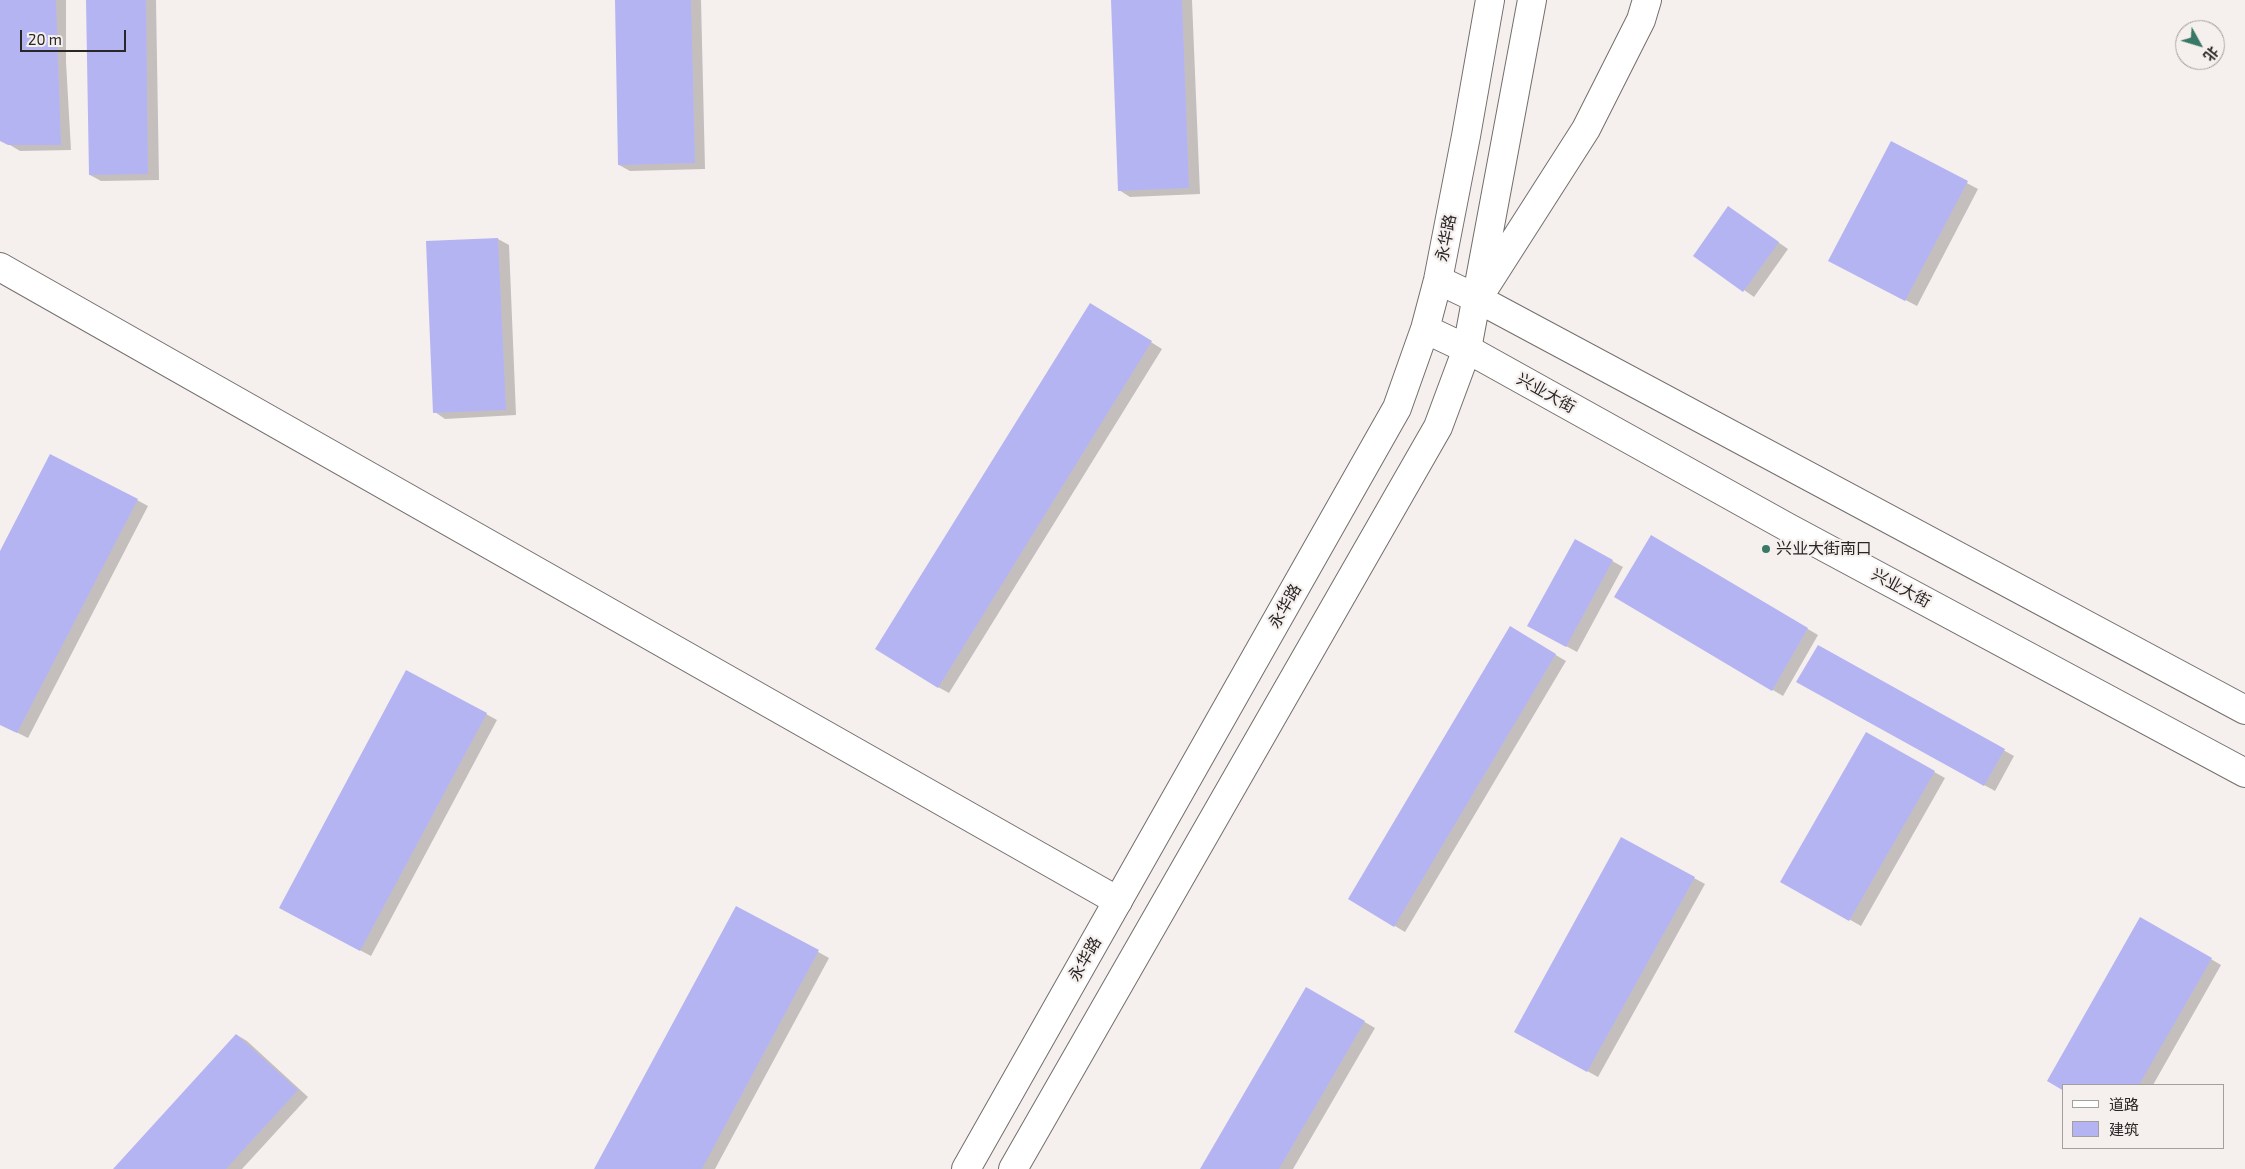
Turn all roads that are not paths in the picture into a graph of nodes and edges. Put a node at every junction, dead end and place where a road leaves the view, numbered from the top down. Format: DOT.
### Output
graph roads {
  1 [pos="1490,0"];
  2 [pos="1532,0"];
  3 [pos="1647,0"];
  4 [pos="0,267"];
  5 [pos="1438,280"];
  6 [pos="1478,299"];
  7 [pos="1425,329"];
  8 [pos="1467,349"];
  9 [pos="2245,710"];
  10 [pos="2245,773"];
  11 [pos="1118,901"];
  12 [pos="966,1169"];
  13 [pos="1012,1169"];
  1 -- 5 [label="main road, 永华路"];
  2 -- 6 [label="main road"];
  3 -- 6 [label="main road"];
  4 -- 11 [label="main road"];
  5 -- 6 [label="main road"];
  5 -- 7 [label="main road, 永华路"];
  6 -- 8 [label="main road"];
  6 -- 9 [label="main road"];
  7 -- 8 [label="main road, 兴业大街"];
  7 -- 11 [label="main road, 永华路"];
  8 -- 10 [label="main road, 兴业大街"];
  8 -- 13 [label="main road"];
  11 -- 12 [label="main road, 永华路"];
}
